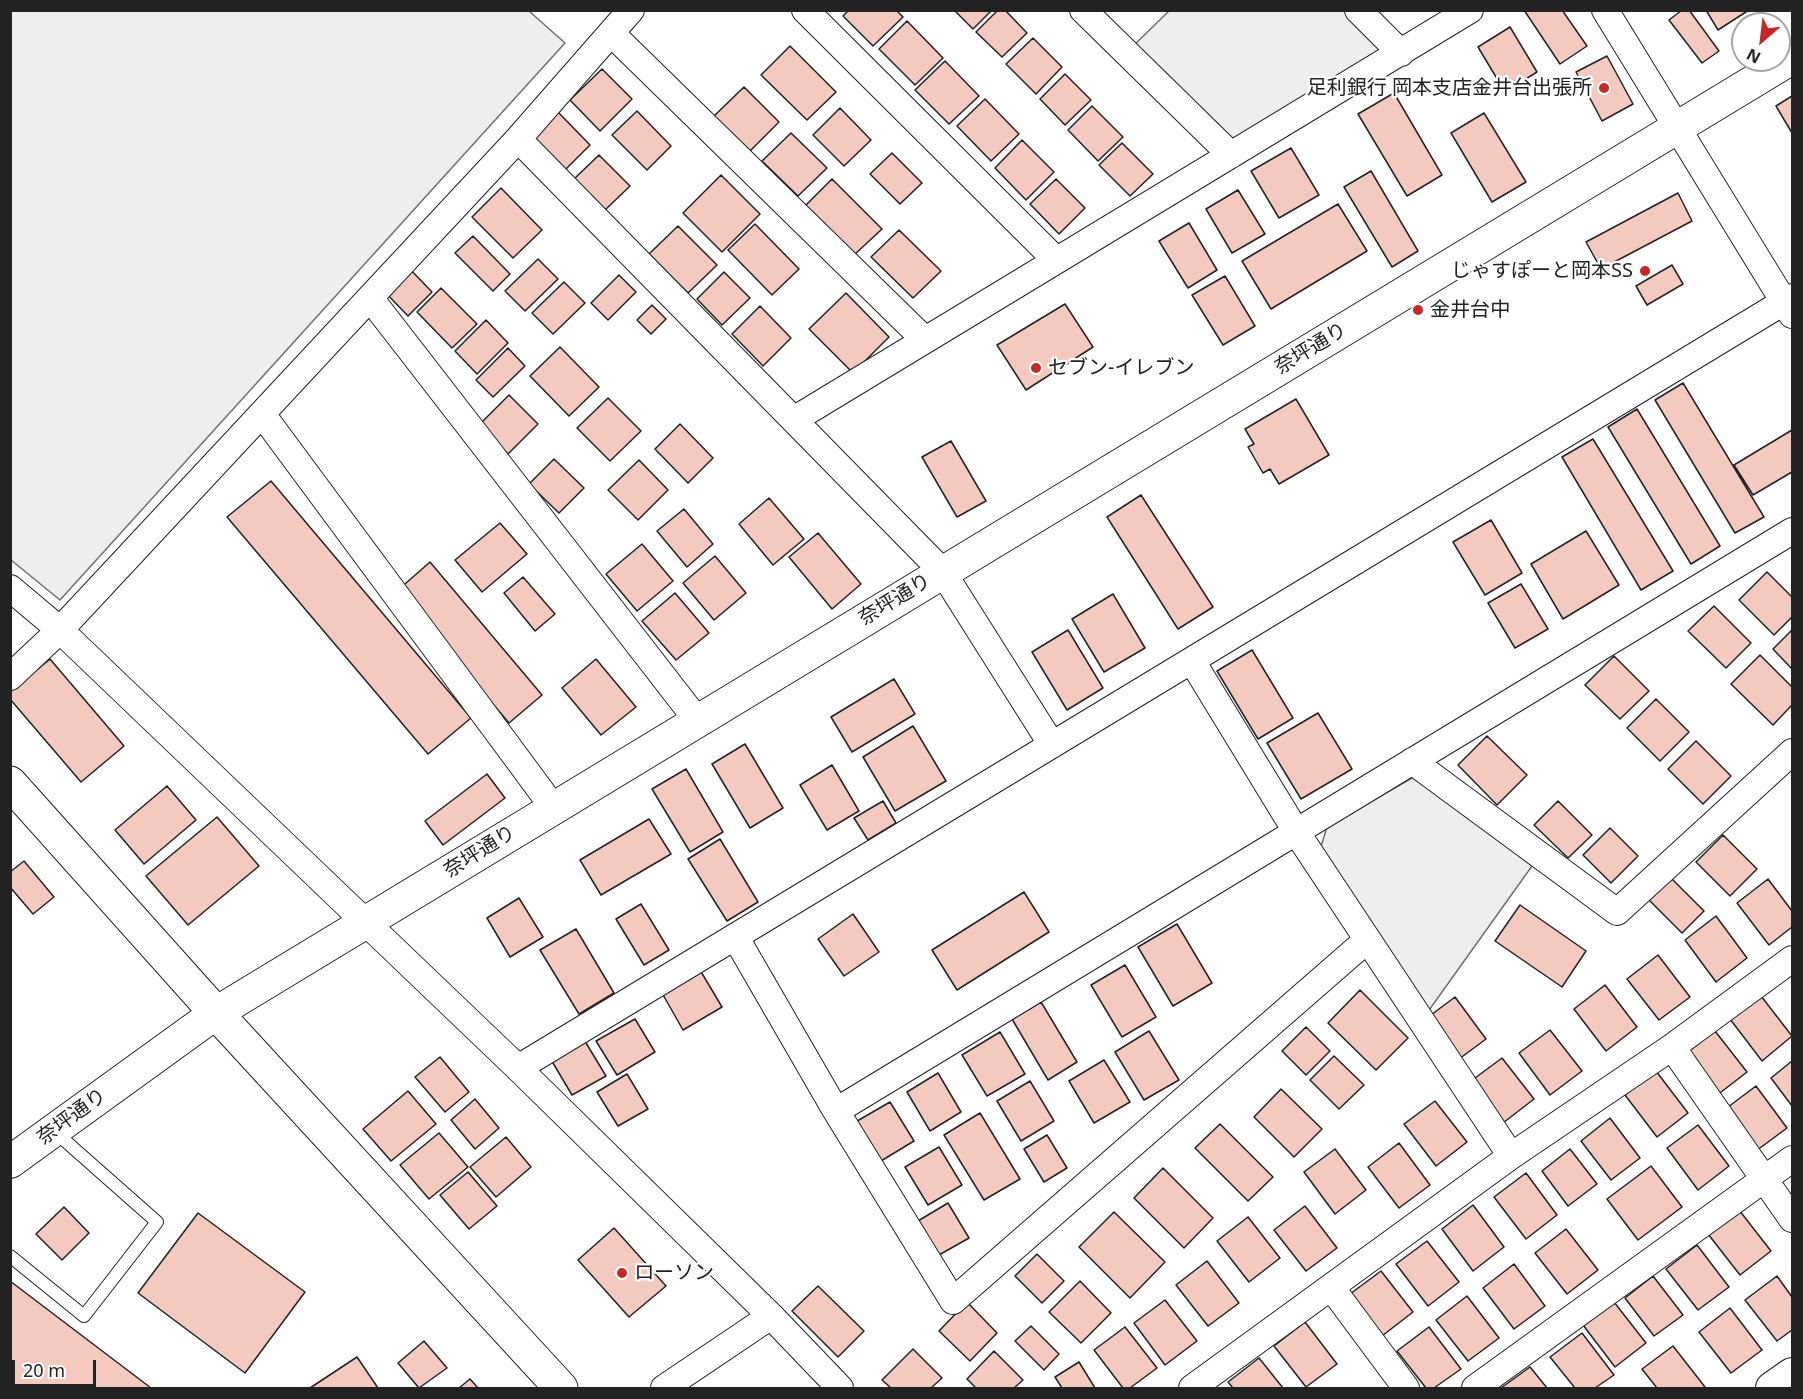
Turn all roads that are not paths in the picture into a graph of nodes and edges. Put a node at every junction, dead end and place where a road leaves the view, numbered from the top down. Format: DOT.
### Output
graph roads {
  1 [pos="632,10"];
  2 [pos="805,10"];
  3 [pos="1083,10"];
  4 [pos="1358,10"];
  5 [pos="1470,10"];
  6 [pos="1605,10"];
  7 [pos="611,33"];
  8 [pos="1401,53"];
  9 [pos="1792,58"];
  10 [pos="1678,127"];
  11 [pos="518,139"];
  12 [pos="1231,155"];
  13 [pos="1056,260"];
  14 [pos="370,298"];
  15 [pos="1789,305"];
  16 [pos="925,340"];
  17 [pos="262,414"];
  18 [pos="795,419"];
  19 [pos="1792,531"];
  20 [pos="942,571"];
  21 [pos="10,588"];
  22 [pos="60,630"];
  23 [pos="1192,661"];
  24 [pos="10,677"];
  25 [pos="697,720"];
  26 [pos="1052,745"];
  27 [pos="1792,752"];
  28 [pos="1412,761"];
  29 [pos="10,783"];
  30 [pos="553,807"];
  31 [pos="1297,833"];
  32 [pos="365,923"];
  33 [pos="736,938"];
  34 [pos="1367,940"];
  35 [pos="1792,959"];
  36 [pos="216,1013"];
  37 [pos="1672,1047"];
  38 [pos="518,1068"];
  39 [pos="836,1111"];
  40 [pos="53,1130"];
  41 [pos="1511,1156"];
  42 [pos="1792,1159"];
  43 [pos="10,1162"];
  44 [pos="1764,1180"];
  45 [pos="1792,1219"];
  46 [pos="10,1256"];
  47 [pos="1332,1287"];
  48 [pos="771,1316"];
  49 [pos="1792,1374"];
  50 [pos="561,1389"];
  51 [pos="664,1389"];
  52 [pos="840,1389"];
  53 [pos="1192,1389"];
  54 [pos="1406,1389"];
  55 [pos="1475,1389"];
  56 [pos="1772,1389"];
  1 -- 7 [label="street"];
  2 -- 13 [label="street"];
  3 -- 12 [label="street"];
  4 -- 8 [label="street"];
  5 -- 8 [label="street"];
  6 -- 10 [label="street"];
  7 -- 11 [label="street"];
  7 -- 16 [label="street"];
  8 -- 12 [label="street"];
  9 -- 10 [label="street, 奈坪通り"];
  10 -- 15 [label="street"];
  10 -- 20 [label="street, 奈坪通り"];
  11 -- 14 [label="street"];
  11 -- 18 [label="street"];
  12 -- 13 [label="street"];
  13 -- 16 [label="street"];
  14 -- 17 [label="street"];
  14 -- 25 [label="street"];
  15 -- 23 [label="street"];
  16 -- 18 [label="street"];
  17 -- 22 [label="street"];
  17 -- 30 [label="street"];
  18 -- 20 [label="street"];
  19 -- 28 [label="street"];
  20 -- 25 [label="street, 奈坪通り"];
  20 -- 26 [label="street"];
  21 -- 22 [label="street"];
  22 -- 24 [label="street"];
  22 -- 32 [label="street"];
  23 -- 26 [label="street"];
  23 -- 31 [label="street"];
  25 -- 30 [label="street, 奈坪通り"];
  26 -- 33 [label="street"];
  27 -- 28 [label="street"];
  28 -- 31 [label="street"];
  29 -- 36 [label="main road"];
  30 -- 32 [label="street, 奈坪通り"];
  31 -- 34 [label="street"];
  31 -- 39 [label="street"];
  32 -- 36 [label="street, 奈坪通り"];
  32 -- 38 [label="street"];
  33 -- 38 [label="street"];
  33 -- 39 [label="street"];
  34 -- 39 [label="street"];
  34 -- 41 [label="street"];
  35 -- 37 [label="street"];
  36 -- 40 [label="street, 奈坪通り"];
  36 -- 50 [label="main road"];
  37 -- 41 [label="street"];
  37 -- 44 [label="street"];
  38 -- 48 [label="street"];
  40 -- 43 [label="street, 奈坪通り"];
  40 -- 46 [label="lane"];
  41 -- 47 [label="street"];
  42 -- 44 [label="street"];
  44 -- 45 [label="street"];
  44 -- 55 [label="street"];
  47 -- 53 [label="street"];
  47 -- 54 [label="street"];
  48 -- 51 [label="street"];
  48 -- 52 [label="street"];
  49 -- 56 [label="street"];
}
